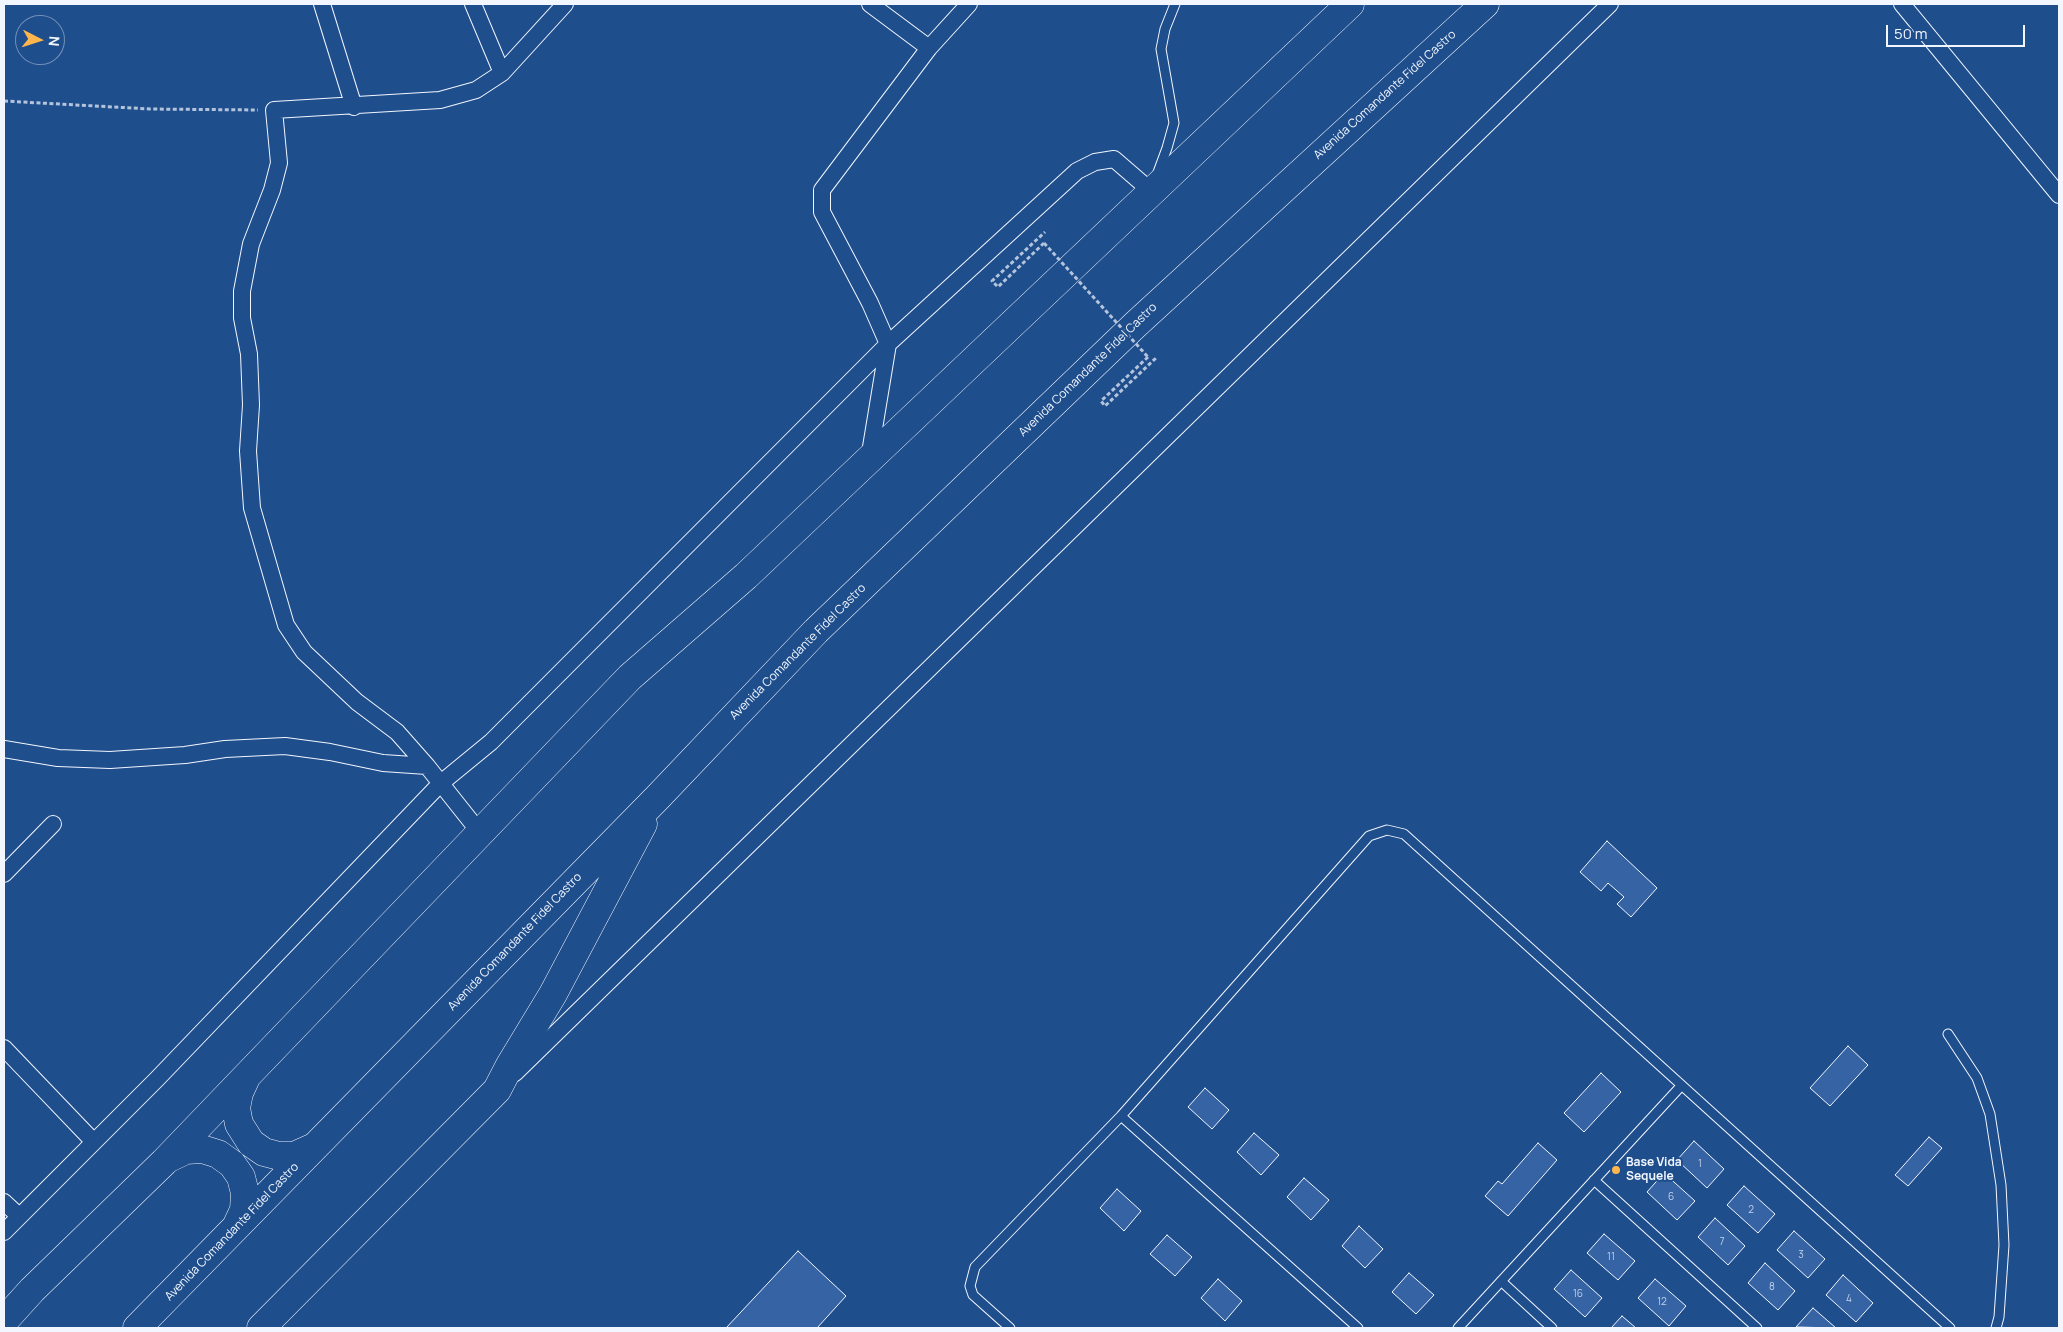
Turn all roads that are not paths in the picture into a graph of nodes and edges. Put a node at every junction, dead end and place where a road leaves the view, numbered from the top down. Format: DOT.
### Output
graph roads {
  1 [pos="322,4"];
  2 [pos="473,4"];
  3 [pos="565,4"];
  4 [pos="870,4"];
  5 [pos="968,4"];
  6 [pos="1175,4"];
  7 [pos="1350,4"];
  8 [pos="1485,4"];
  9 [pos="1610,4"];
  10 [pos="1902,4"];
  11 [pos="929,48"];
  12 [pos="502,73"];
  13 [pos="354,107"];
  14 [pos="1151,192"];
  15 [pos="2059,195"];
  16 [pos="888,344"];
  17 [pos="869,459"];
  18 [pos="4,749"];
  19 [pos="427,766"];
  20 [pos="441,783"];
  21 [pos="658,797"];
  22 [pos="53,824"];
  23 [pos="481,834"];
  24 [pos="4,874"];
  25 [pos="1948,1034"];
  26 [pos="4,1048"];
  27 [pos="252,1072"];
  28 [pos="1680,1086"];
  29 [pos="497,1090"];
  30 [pos="1121,1116"];
  31 [pos="320,1140"];
  32 [pos="94,1142"];
  33 [pos="164,1162"];
  34 [pos="1594,1180"];
  35 [pos="4,1202"];
  36 [pos="19,1216"];
  37 [pos="233,1230"];
  38 [pos="4,1232"];
  39 [pos="1501,1281"];
  40 [pos="4,1321"];
  41 [pos="137,1328"];
  42 [pos="261,1328"];
  43 [pos="1010,1328"];
  44 [pos="1358,1328"];
  45 [pos="1458,1328"];
  46 [pos="1552,1328"];
  47 [pos="1757,1328"];
  48 [pos="1950,1328"];
  49 [pos="1996,1328"];
  1 -- 13 [label="street"];
  2 -- 12 [label="street"];
  3 -- 12 [label="street"];
  4 -- 11 [label="street"];
  5 -- 11 [label="street"];
  6 -- 14 [label="lane"];
  7 -- 14 [label="highway"];
  8 -- 21 [label="highway, Avenida Comandante Fidel Castro"];
  9 -- 29 [label="street"];
  10 -- 15 [label="street"];
  11 -- 16 [label="street"];
  12 -- 13 [label="street"];
  13 -- 19 [label="street"];
  14 -- 16 [label="street"];
  14 -- 17 [label="highway"];
  16 -- 17 [label="street"];
  16 -- 20 [label="street"];
  17 -- 23 [label="highway"];
  18 -- 19 [label="street"];
  19 -- 20 [label="street"];
  20 -- 23 [label="street"];
  20 -- 32 [label="street"];
  21 -- 29 [label="highway"];
  21 -- 31 [label="highway, Avenida Comandante Fidel Castro"];
  22 -- 24 [label="street"];
  23 -- 27 [label="highway"];
  25 -- 49 [label="lane"];
  26 -- 32 [label="street"];
  27 -- 31 [label="highway"];
  27 -- 33 [label="highway"];
  28 -- 30 [label="lane"];
  28 -- 34 [label="lane"];
  28 -- 48 [label="lane"];
  29 -- 42 [label="highway"];
  30 -- 43 [label="lane"];
  30 -- 44 [label="lane"];
  31 -- 37 [label="highway, Avenida Comandante Fidel Castro"];
  32 -- 36 [label="street"];
  33 -- 37 [label="highway"];
  33 -- 40 [label="highway"];
  34 -- 39 [label="lane"];
  34 -- 47 [label="lane"];
  35 -- 36 [label="street"];
  36 -- 38 [label="street"];
  37 -- 41 [label="highway, Avenida Comandante Fidel Castro"];
  39 -- 45 [label="lane"];
  39 -- 46 [label="lane"];
}
